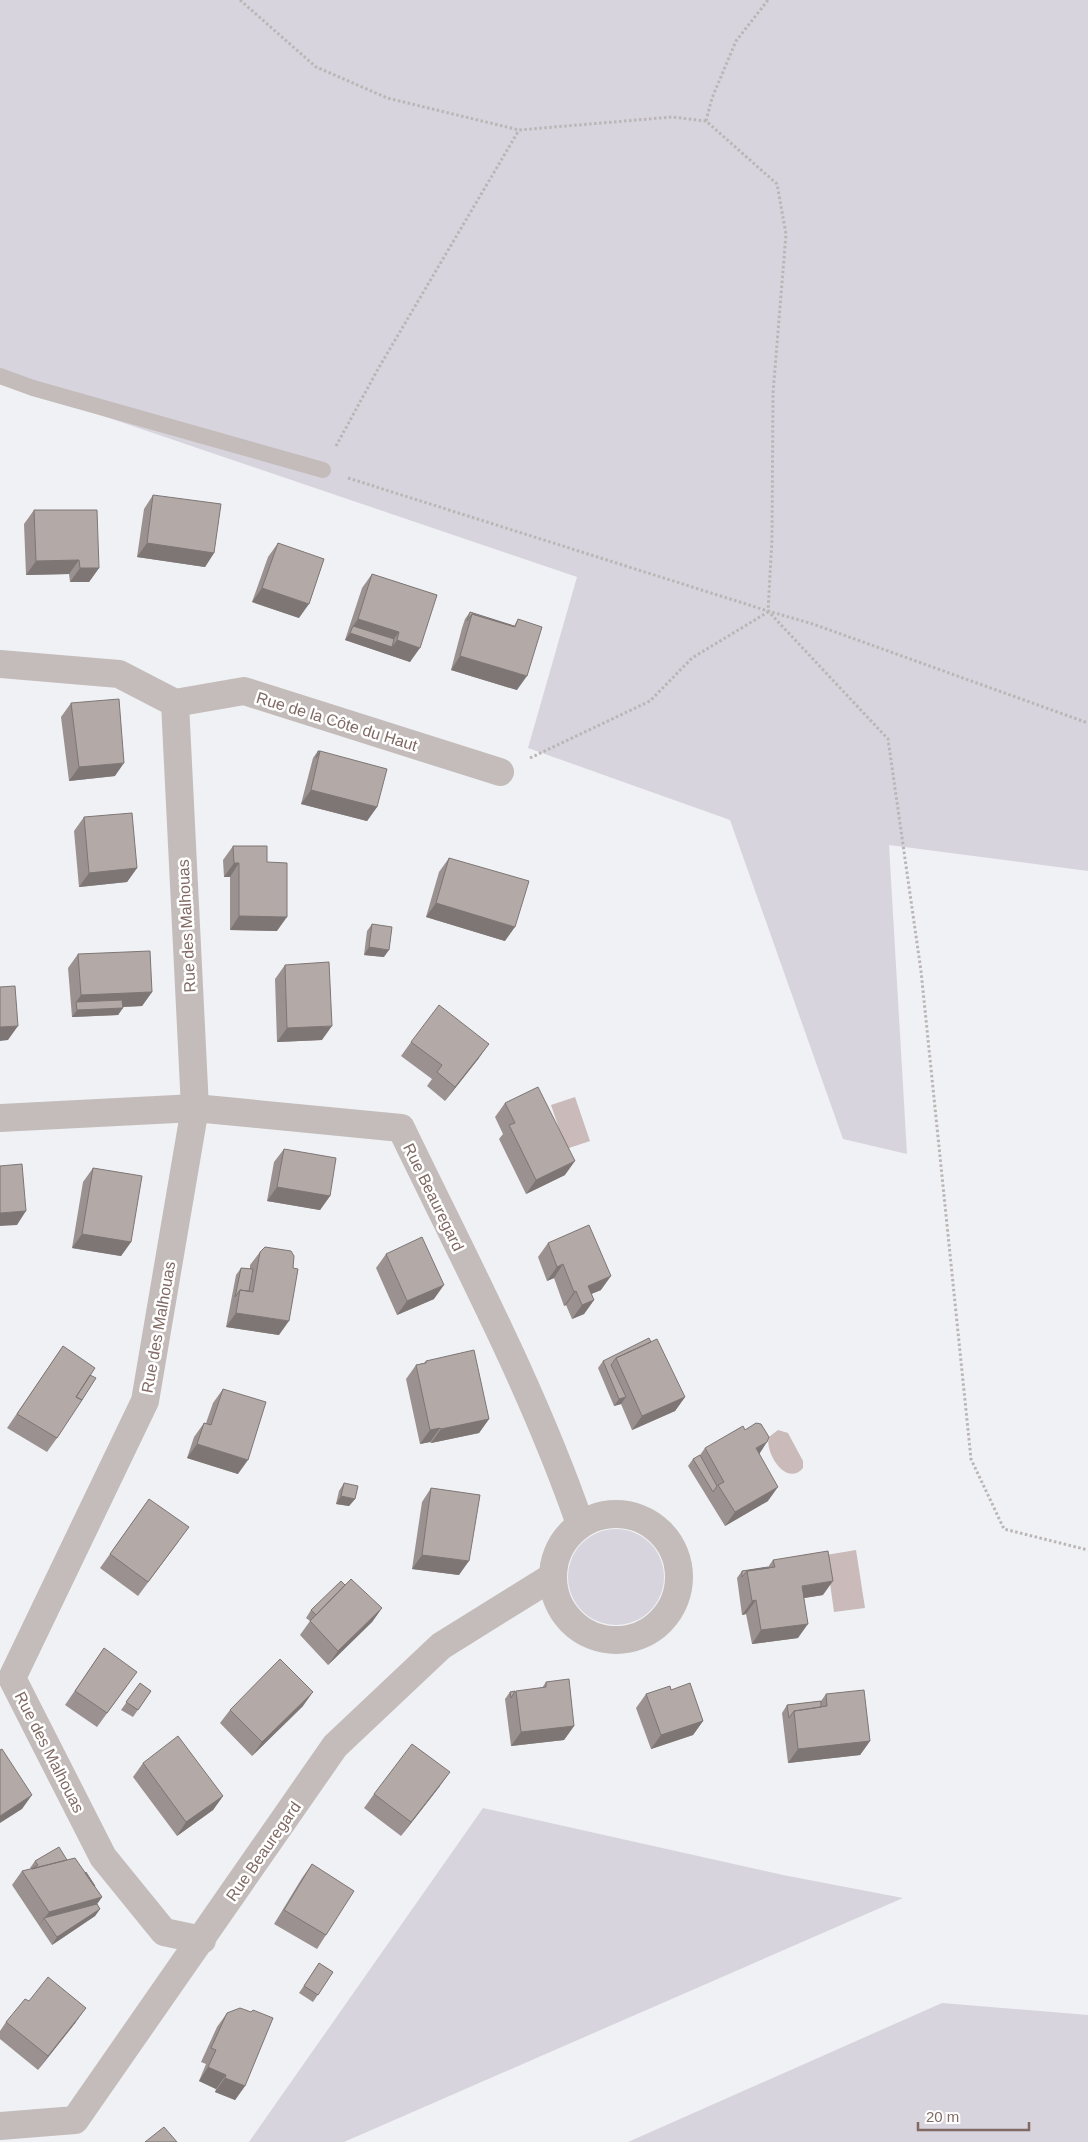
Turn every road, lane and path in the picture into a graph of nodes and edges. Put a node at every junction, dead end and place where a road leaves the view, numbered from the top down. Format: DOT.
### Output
graph roads {
  1 [pos="240,0"];
  2 [pos="768,0"];
  3 [pos="706,121"];
  4 [pos="520,130"];
  5 [pos="0,376"];
  6 [pos="323,470"];
  7 [pos="768,611"];
  8 [pos="0,664"];
  9 [pos="175,703"];
  10 [pos="1088,723"];
  11 [pos="500,772"];
  12 [pos="195,1108"];
  13 [pos="0,1118"];
  14 [pos="580,1524"];
  15 [pos="1088,1550"];
  16 [pos="552,1577"];
  17 [pos="6,1676"];
  18 [pos="202,1940"];
  19 [pos="0,2126"];
  1 -- 4 [label="path"];
  2 -- 3 [label="path"];
  3 -- 4 [label="path"];
  3 -- 7 [label="path"];
  4 -- 6 [label="path"];
  5 -- 6 [label="lane"];
  6 -- 7 [label="path"];
  7 -- 10 [label="path"];
  7 -- 11 [label="path"];
  7 -- 15 [label="path"];
  8 -- 9 [label="street"];
  9 -- 11 [label="street, Rue de la Côte du Haut"];
  9 -- 12 [label="street, Rue des Malhouas"];
  12 -- 13 [label="street, Rue Beauregard"];
  12 -- 14 [label="street, Rue Beauregard"];
  12 -- 17 [label="street, Rue des Malhouas"];
  14 -- 16 [label="street"];
  14 -- 16 [label="street"];
  16 -- 18 [label="street, Rue Beauregard"];
  17 -- 18 [label="street, Rue des Malhouas"];
  18 -- 19 [label="street, Rue Beauregard"];
}
